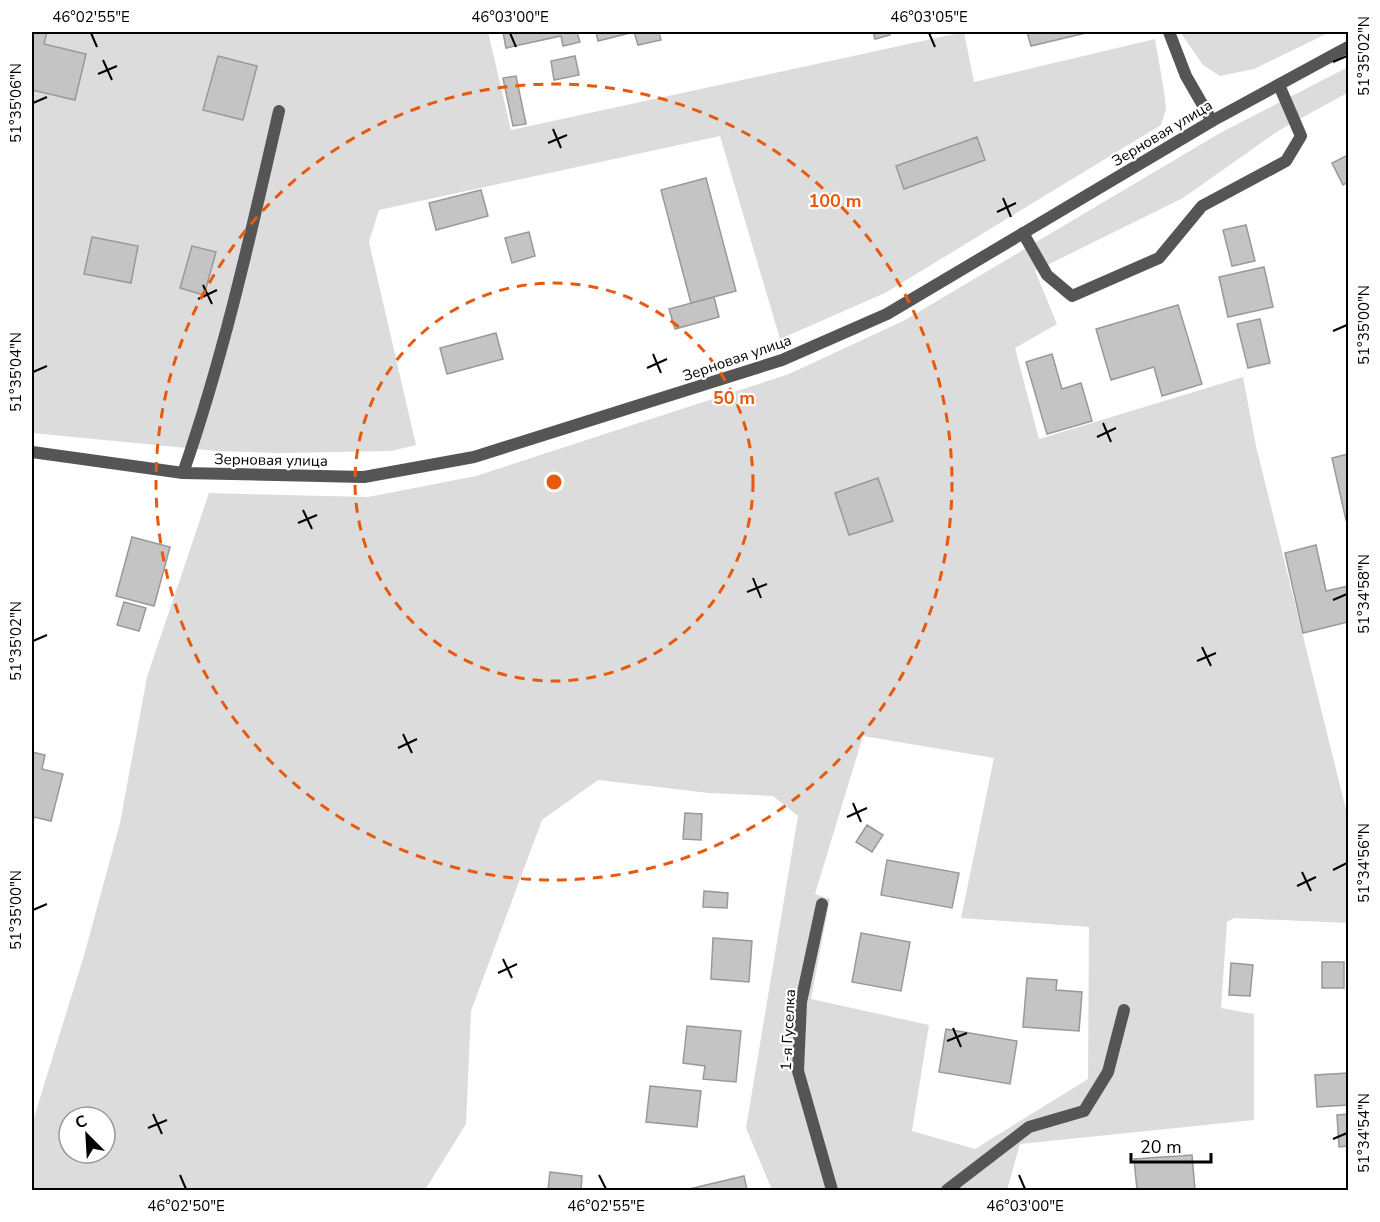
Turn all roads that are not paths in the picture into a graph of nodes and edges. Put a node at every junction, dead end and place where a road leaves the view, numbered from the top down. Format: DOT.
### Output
graph roads {
  1 [pos="1169,32"];
  2 [pos="1348,47"];
  3 [pos="1279,85"];
  4 [pos="279,111"];
  5 [pos="1212,121"];
  6 [pos="1023,233"];
  7 [pos="32,452"];
  8 [pos="183,473"];
  9 [pos="822,904"];
  10 [pos="1124,1010"];
  11 [pos="832,1191"];
  12 [pos="947,1191"];
  1 -- 5 [label="street"];
  2 -- 3 [label="street, Зерновая улица"];
  3 -- 5 [label="street, Зерновая улица"];
  3 -- 6 [label="street"];
  4 -- 8 [label="street"];
  5 -- 6 [label="street, Зерновая улица"];
  6 -- 8 [label="street, Зерновая улица"];
  7 -- 8 [label="street, Зерновая улица"];
  9 -- 11 [label="street, 1-я Гуселка"];
  10 -- 12 [label="street"];
}
